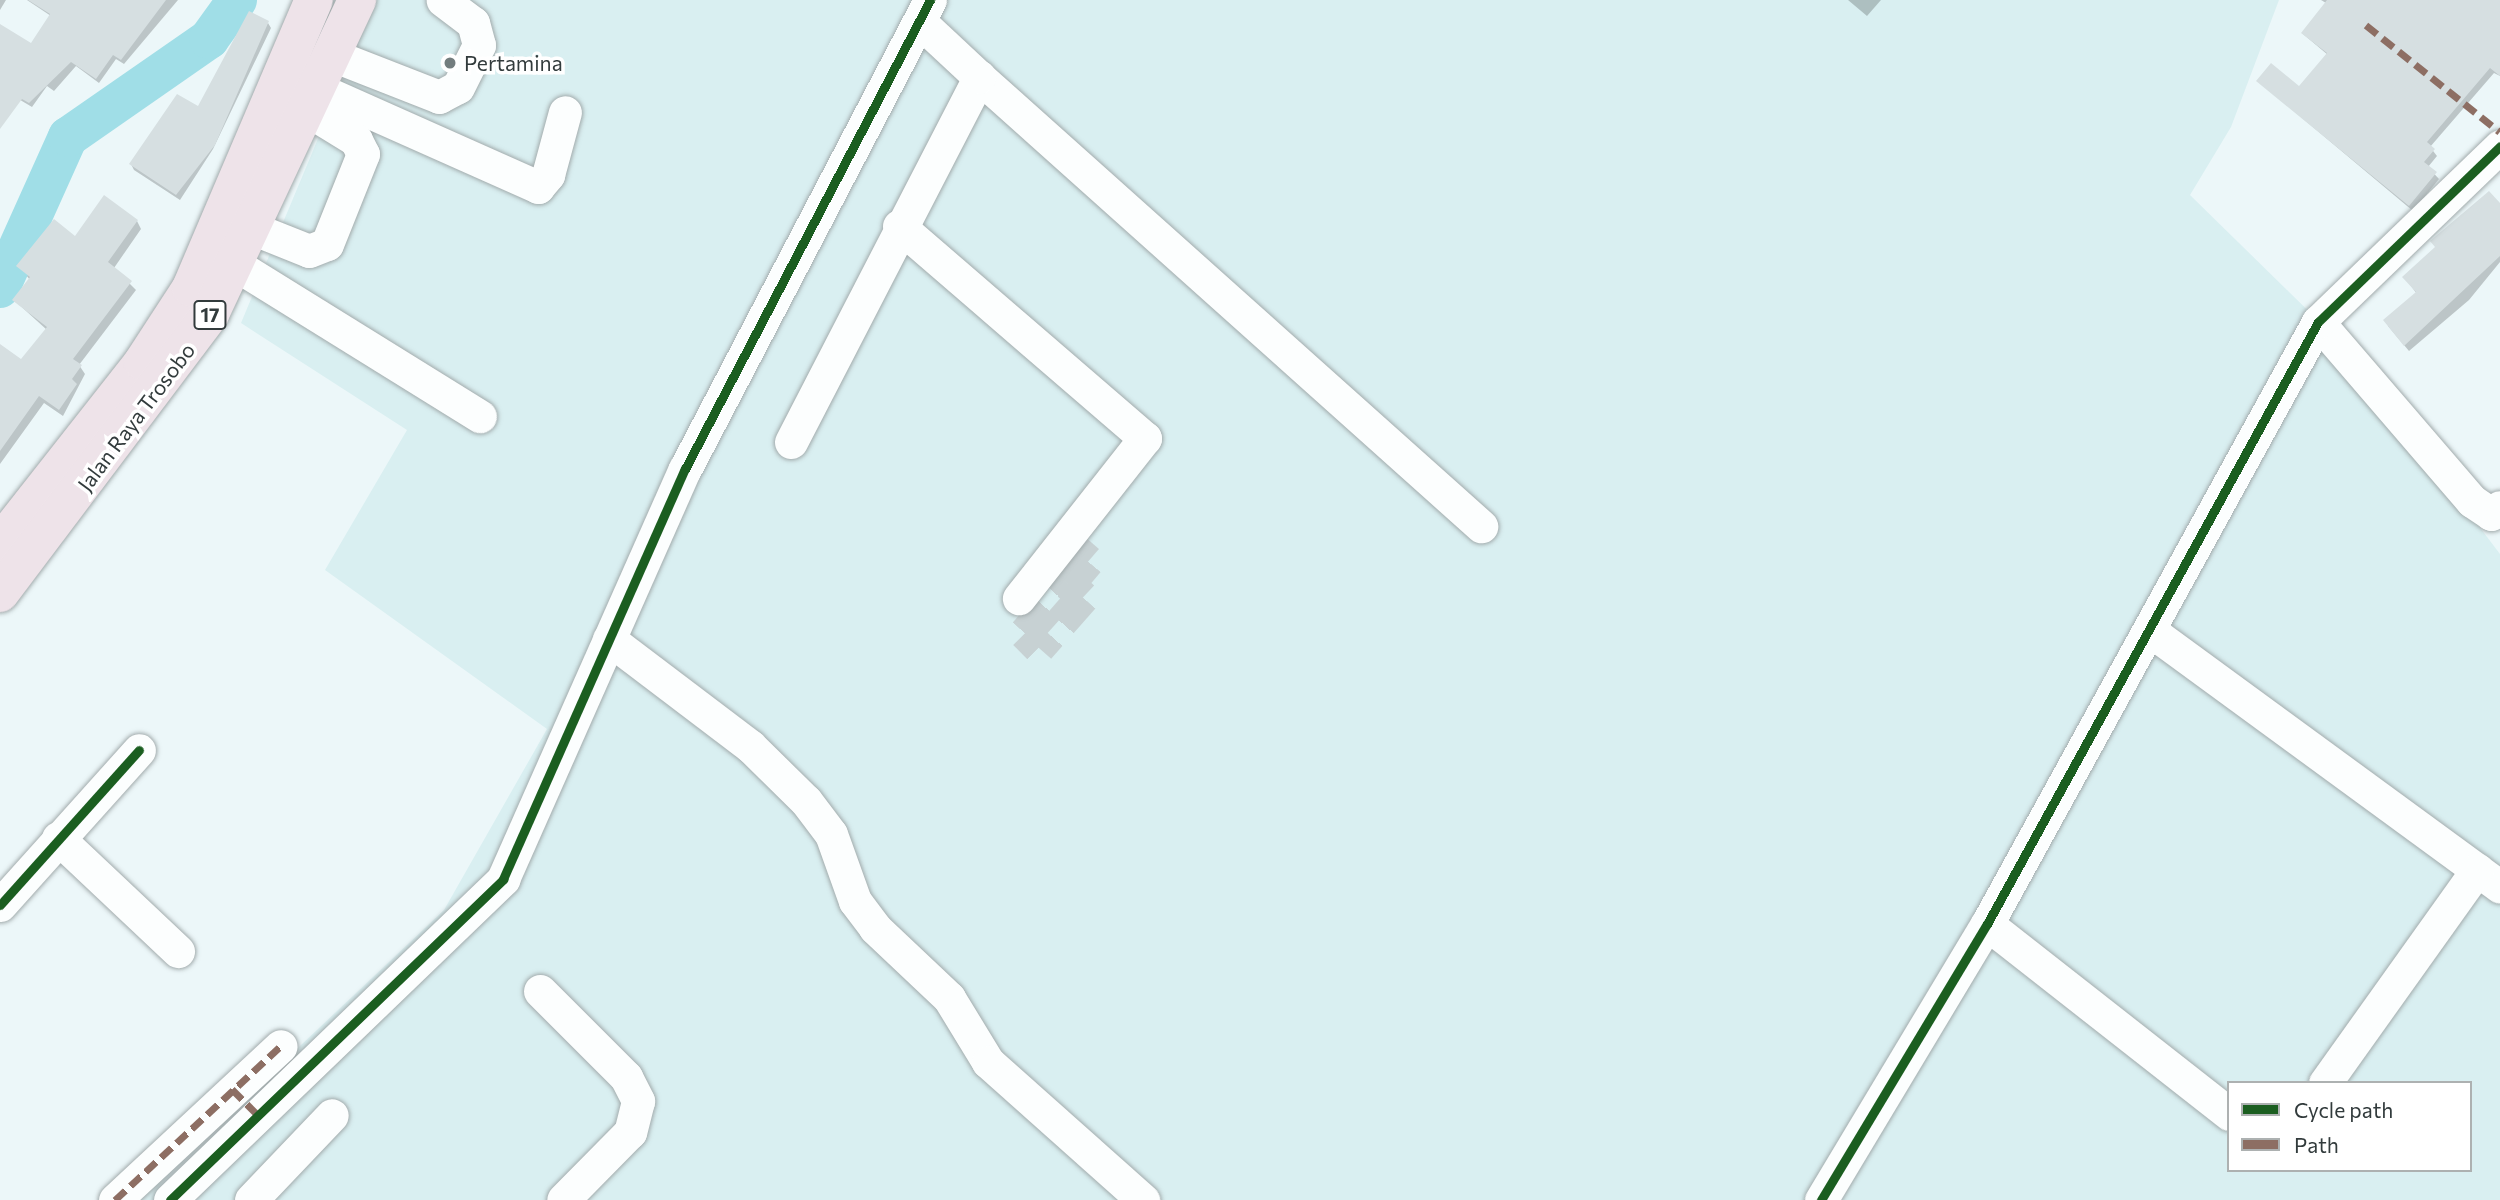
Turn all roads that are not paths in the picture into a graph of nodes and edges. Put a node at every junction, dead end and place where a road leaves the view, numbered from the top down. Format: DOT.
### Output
graph roads {
  1 [pos="314,0"];
  2 [pos="357,0"];
  3 [pos="443,0"];
  4 [pos="925,12"];
  5 [pos="332,55"];
  6 [pos="979,77"];
  7 [pos="313,100"];
  8 [pos="565,112"];
  9 [pos="2500,146"];
  10 [pos="899,226"];
  11 [pos="254,229"];
  12 [pos="236,265"];
  13 [pos="2318,322"];
  14 [pos="480,416"];
  15 [pos="791,442"];
  16 [pos="2500,507"];
  17 [pos="1481,526"];
  18 [pos="0,544"];
  19 [pos="0,593"];
  20 [pos="1019,598"];
  21 [pos="2152,632"];
  22 [pos="609,639"];
  23 [pos="139,750"];
  24 [pos="58,838"];
  25 [pos="2488,878"];
  26 [pos="0,905"];
  27 [pos="1987,924"];
  28 [pos="178,951"];
  29 [pos="540,991"];
  30 [pos="281,1046"];
  31 [pos="2327,1081"];
  32 [pos="244,1101"];
  33 [pos="2227,1112"];
  34 [pos="332,1115"];
  35 [pos="115,1200"];
  36 [pos="170,1200"];
  37 [pos="251,1200"];
  38 [pos="563,1200"];
  39 [pos="1143,1200"];
  40 [pos="1821,1200"];
  1 -- 18 [label="highway, Jalan Raya Trosobo / 17"];
  2 -- 5 [label="highway, Jalan Raya Trosobo / 17"];
  3 -- 5 [label="street"];
  4 -- 6 [label="street"];
  4 -- 22 [label="street"];
  5 -- 7 [label="highway, Jalan Raya Trosobo / 17"];
  6 -- 10 [label="street"];
  6 -- 17 [label="street"];
  7 -- 8 [label="street"];
  7 -- 11 [label="highway, Jalan Raya Trosobo / 17"];
  7 -- 11 [label="street"];
  9 -- 13 [label="street"];
  10 -- 15 [label="street"];
  10 -- 20 [label="street"];
  11 -- 12 [label="highway, Jalan Raya Trosobo / 17"];
  12 -- 14 [label="street"];
  12 -- 19 [label="highway, Jalan Raya Trosobo / 17"];
  13 -- 16 [label="street"];
  13 -- 21 [label="street"];
  21 -- 25 [label="street"];
  21 -- 27 [label="street"];
  22 -- 32 [label="street"];
  22 -- 39 [label="street"];
  23 -- 24 [label="street"];
  24 -- 26 [label="street"];
  24 -- 28 [label="street"];
  25 -- 31 [label="street"];
  27 -- 33 [label="street"];
  27 -- 40 [label="street"];
  29 -- 38 [label="street"];
  30 -- 32 [label="street"];
  32 -- 35 [label="street"];
  32 -- 36 [label="street"];
  34 -- 37 [label="street"];
}
